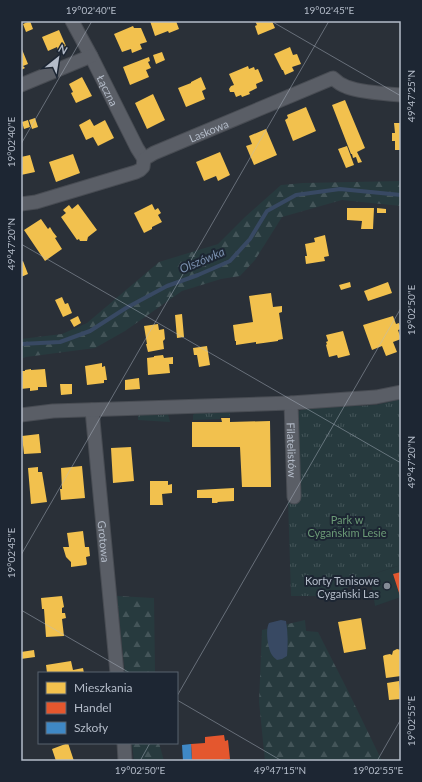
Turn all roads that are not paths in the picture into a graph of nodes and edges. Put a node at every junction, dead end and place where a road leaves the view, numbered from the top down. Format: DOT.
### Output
graph roads {
  1 [pos="72,21"];
  2 [pos="91,56"];
  3 [pos="21,85"];
  4 [pos="401,95"];
  5 [pos="144,159"];
  6 [pos="21,204"];
  7 [pos="401,392"];
  8 [pos="291,403"];
  9 [pos="92,410"];
  10 [pos="21,415"];
  11 [pos="294,497"];
  12 [pos="117,672"];
  13 [pos="124,744"];
  14 [pos="125,761"];
  1 -- 2 [label="street, Łączna"];
  2 -- 3 [label="street"];
  2 -- 5 [label="street, Łączna"];
  4 -- 5 [label="street, Laskowa"];
  5 -- 6 [label="street, Laskowa"];
  7 -- 8 [label="street"];
  8 -- 9 [label="street"];
  8 -- 11 [label="street, Filatelistów"];
  9 -- 10 [label="street"];
  9 -- 12 [label="street, Grotowa"];
  13 -- 14 [label="street"];
}
